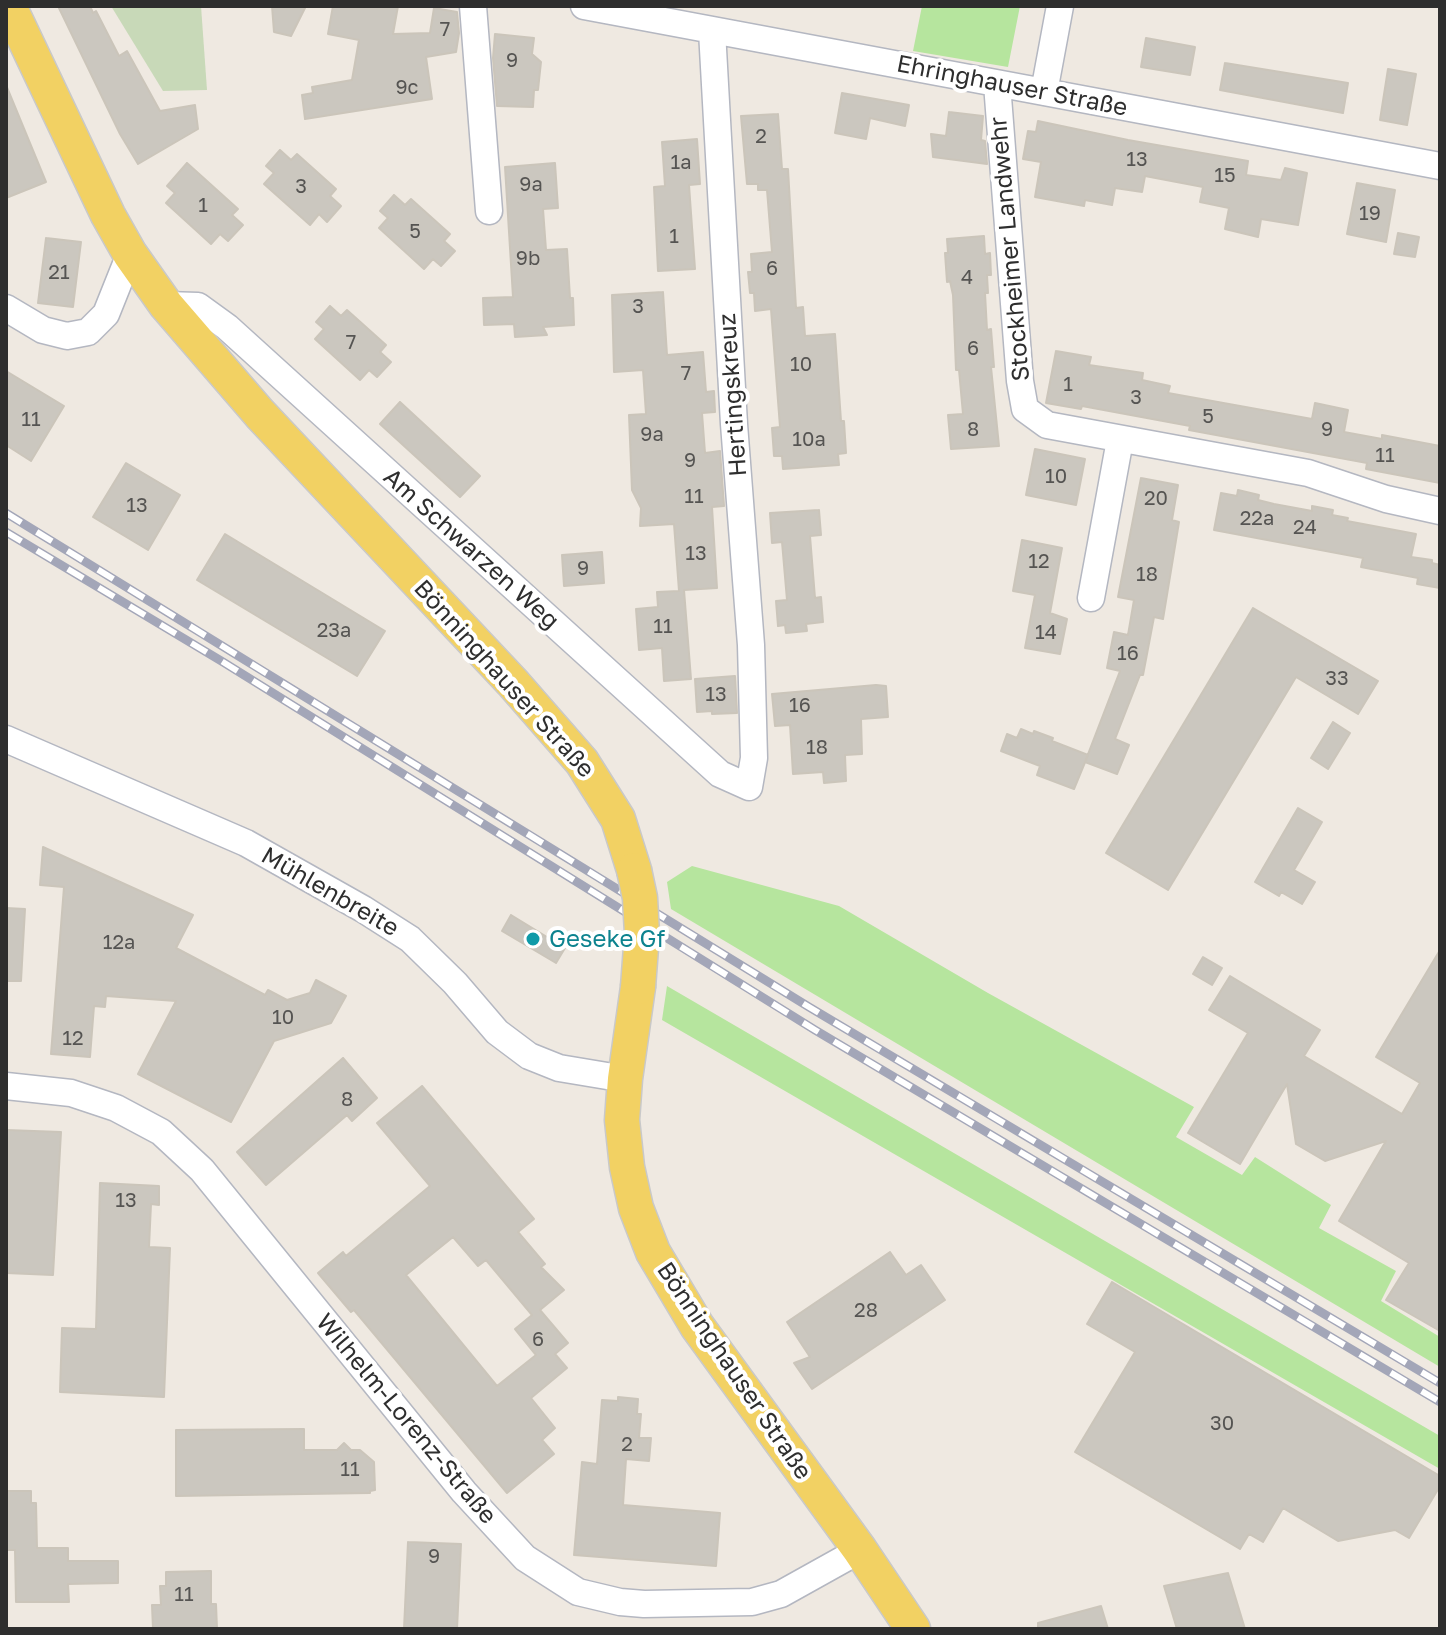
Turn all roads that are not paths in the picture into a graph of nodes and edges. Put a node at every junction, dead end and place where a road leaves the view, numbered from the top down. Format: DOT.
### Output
graph roads {
  1 [pos="9,6"];
  2 [pos="473,6"];
  3 [pos="584,6"];
  4 [pos="1060,6"];
  5 [pos="712,31"];
  6 [pos="997,84"];
  7 [pos="1044,92"];
  8 [pos="1440,166"];
  9 [pos="489,211"];
  10 [pos="130,254"];
  11 [pos="166,305"];
  12 [pos="6,308"];
  13 [pos="1120,440"];
  14 [pos="1440,511"];
  15 [pos="1091,598"];
  16 [pos="6,739"];
  17 [pos="754,758"];
  18 [pos="625,1079"];
  19 [pos="6,1086"];
  20 [pos="860,1550"];
  21 [pos="913,1629"];
  1 -- 10 [label="main road, Bönninghauser Straße"];
  2 -- 9 [label="street"];
  3 -- 5 [label="street, Ehringhauser Straße"];
  4 -- 7 [label="street"];
  5 -- 6 [label="street, Ehringhauser Straße"];
  5 -- 17 [label="street, Hertingskreuz"];
  6 -- 7 [label="street, Ehringhauser Straße"];
  6 -- 13 [label="street, Stockheimer Landwehr"];
  7 -- 8 [label="street, Ehringhauser Straße"];
  10 -- 11 [label="main road, Bönninghauser Straße"];
  10 -- 12 [label="street"];
  11 -- 17 [label="street, Am Schwarzen Weg"];
  11 -- 18 [label="main road, Bönninghauser Straße, bridge"];
  13 -- 14 [label="street, Stockheimer Landwehr"];
  13 -- 15 [label="street"];
  16 -- 18 [label="street, Mühlenbreite"];
  18 -- 20 [label="main road, Bönninghauser Straße"];
  19 -- 20 [label="street, Wilhelm-Lorenz-Straße"];
  20 -- 21 [label="main road, Bönninghauser Straße"];
}
